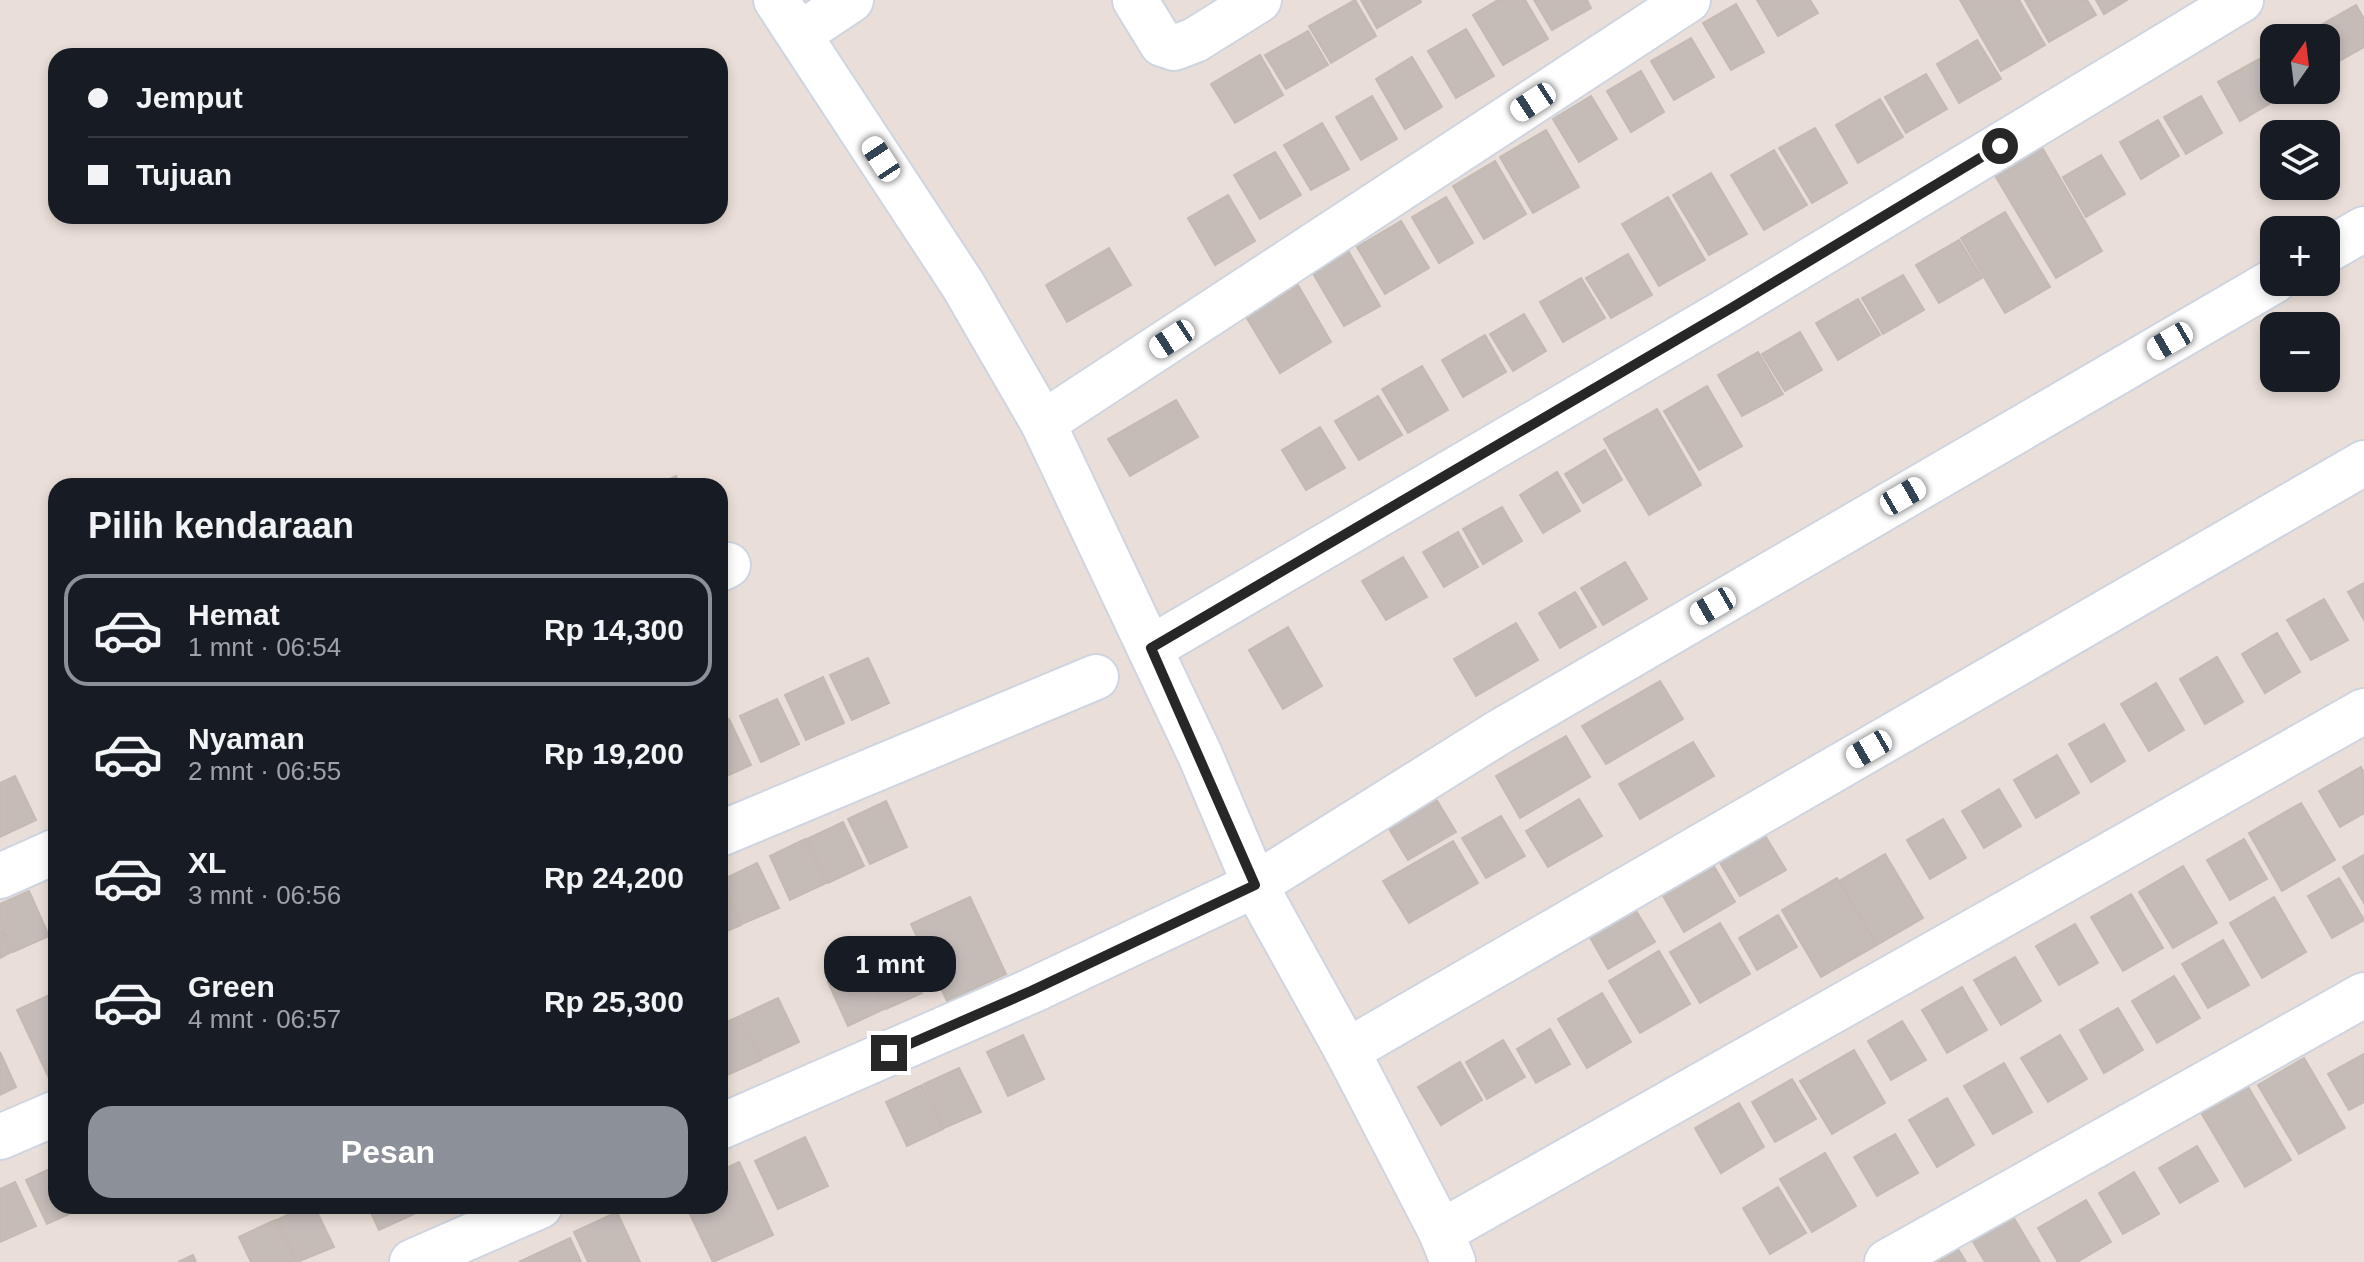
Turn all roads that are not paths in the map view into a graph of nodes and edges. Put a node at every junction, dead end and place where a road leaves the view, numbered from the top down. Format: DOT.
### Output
graph roads {
  1 [pos="851,0"];
  2 [pos="1135,0"];
  3 [pos="1259,0"];
  4 [pos="1688,0"];
  5 [pos="2241,0"];
  6 [pos="788,17"];
  7 [pos="2364,229"];
  8 [pos="2340,243"];
  9 [pos="2260,289"];
  10 [pos="1043,423"];
  11 [pos="2364,463"];
  12 [pos="1151,648"];
  13 [pos="1096,677"];
  14 [pos="2364,711"];
  15 [pos="728,831"];
  16 [pos="48,855"];
  17 [pos="0,876"];
  18 [pos="1255,885"];
  19 [pos="2364,995"];
  20 [pos="1347,1051"];
  21 [pos="48,1116"];
  22 [pos="728,1124"];
  23 [pos="0,1137"];
  24 [pos="522,1214"];
  25 [pos="1447,1247"];
  26 [pos="412,1262"];
  27 [pos="1887,1262"];
  1 -- 6 [label="street"];
  2 -- 3 [label="street"];
  4 -- 10 [label="street"];
  5 -- 12 [label="street"];
  6 -- 10 [label="street"];
  7 -- 8 [label="street"];
  9 -- 18 [label="street"];
  10 -- 12 [label="street"];
  11 -- 20 [label="street"];
  12 -- 18 [label="street"];
  13 -- 15 [label="street"];
  14 -- 25 [label="street"];
  16 -- 17 [label="street"];
  18 -- 20 [label="street"];
  18 -- 22 [label="street"];
  19 -- 27 [label="street"];
  20 -- 25 [label="street"];
  21 -- 23 [label="street"];
  24 -- 26 [label="street"];
}
